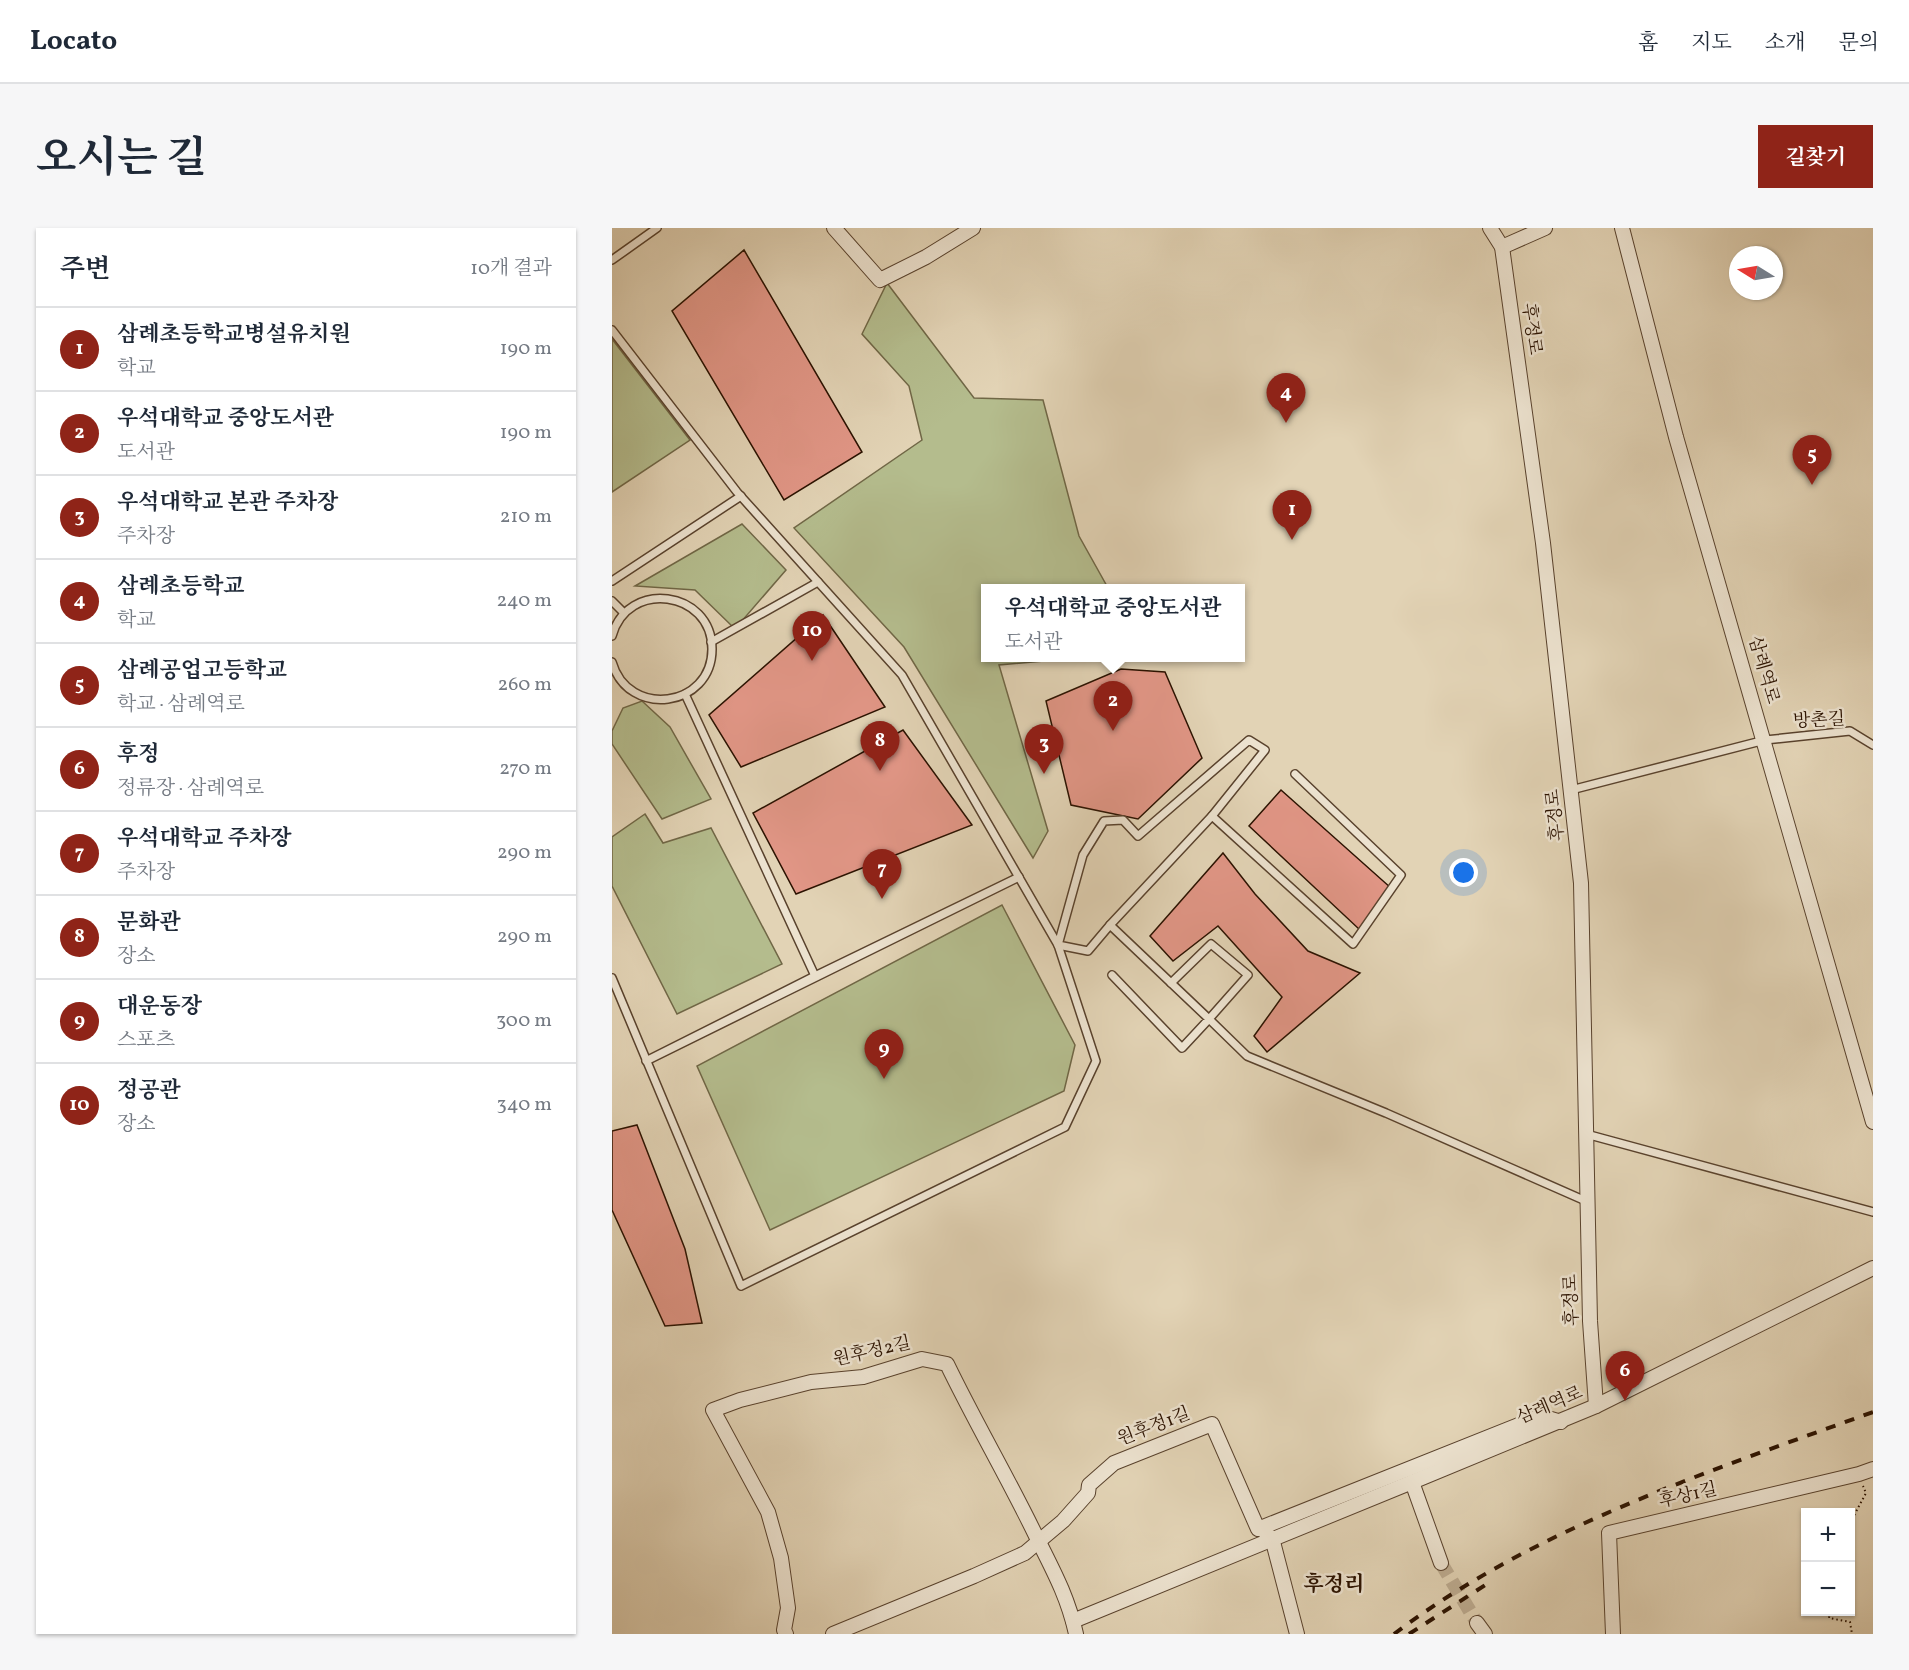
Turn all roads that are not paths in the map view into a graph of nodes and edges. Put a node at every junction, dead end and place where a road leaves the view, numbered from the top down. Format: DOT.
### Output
graph roads {
  1 [pos="657,228"];
  2 [pos="834,228"];
  3 [pos="1490,228"];
  4 [pos="1545,228"];
  5 [pos="1622,228"];
  6 [pos="966,229"];
  7 [pos="1502,247"];
  8 [pos="612,260"];
  9 [pos="612,330"];
  10 [pos="741,496"];
  11 [pos="612,581"];
  12 [pos="818,582"];
  13 [pos="612,601"];
  14 [pos="624,614"];
  15 [pos="612,636"];
  16 [pos="711,642"];
  17 [pos="612,662"];
  18 [pos="621,680"];
  19 [pos="612,685"];
  20 [pos="685,694"];
  21 [pos="1765,740"];
  22 [pos="1873,745"];
  23 [pos="1295,774"];
  24 [pos="1571,790"];
  25 [pos="1212,816"];
  26 [pos="1018,877"];
  27 [pos="1008,882"];
  28 [pos="1110,926"];
  29 [pos="1058,945"];
  30 [pos="1112,975"];
  31 [pos="815,976"];
  32 [pos="612,978"];
  33 [pos="1171,983"];
  34 [pos="1209,1019"];
  35 [pos="646,1061"];
  36 [pos="1873,1122"];
  37 [pos="1586,1134"];
  38 [pos="1588,1202"];
  39 [pos="1873,1212"];
  40 [pos="1873,1268"];
  41 [pos="1596,1406"];
  42 [pos="1561,1422"];
  43 [pos="1866,1472"];
  44 [pos="1412,1482"];
  45 [pos="1258,1529"];
  46 [pos="1272,1538"];
  47 [pos="1039,1542"];
  48 [pos="1441,1563"];
  49 [pos="1075,1628"];
  50 [pos="786,1634"];
  51 [pos="833,1634"];
  52 [pos="1297,1634"];
  53 [pos="1613,1634"];
  1 -- 8 [label="lane"];
  2 -- 6 [label="street"];
  3 -- 7 [label="street, 후정로"];
  4 -- 7 [label="street"];
  5 -- 21 [label="street, 삼례역로"];
  7 -- 24 [label="street, 후정로"];
  9 -- 10 [label="lane"];
  10 -- 11 [label="lane"];
  10 -- 12 [label="lane"];
  12 -- 16 [label="lane"];
  12 -- 26 [label="lane"];
  13 -- 14 [label="lane"];
  14 -- 15 [label="lane"];
  14 -- 16 [label="lane"];
  16 -- 20 [label="lane"];
  17 -- 18 [label="lane"];
  18 -- 19 [label="lane"];
  18 -- 20 [label="lane"];
  20 -- 31 [label="lane"];
  21 -- 22 [label="lane, 방촌길"];
  21 -- 24 [label="lane, 방촌길"];
  21 -- 36 [label="street, 삼례역로"];
  23 -- 25 [label="lane"];
  24 -- 37 [label="street, 후정로"];
  25 -- 28 [label="lane"];
  25 -- 29 [label="lane"];
  26 -- 27 [label="lane"];
  26 -- 29 [label="lane"];
  27 -- 31 [label="lane"];
  27 -- 35 [label="lane"];
  28 -- 29 [label="lane"];
  28 -- 33 [label="lane"];
  29 -- 35 [label="lane"];
  30 -- 34 [label="lane"];
  31 -- 35 [label="lane"];
  32 -- 35 [label="lane"];
  33 -- 34 [label="lane"];
  33 -- 34 [label="lane"];
  34 -- 38 [label="lane"];
  37 -- 38 [label="street, 후정로"];
  37 -- 39 [label="lane"];
  38 -- 41 [label="street, 후정로"];
  40 -- 41 [label="street, 삼례역로"];
  41 -- 42 [label="street, 삼례역로"];
  42 -- 44 [label="street, 삼례역로"];
  42 -- 45 [label="street"];
  43 -- 53 [label="street, 후상1길"];
  44 -- 46 [label="street, 삼례역로"];
  44 -- 48 [label="street"];
  45 -- 46 [label="street"];
  45 -- 47 [label="street, 원후정1길"];
  46 -- 49 [label="street, 삼례역로"];
  46 -- 52 [label="street"];
  47 -- 49 [label="street, 원후정2길"];
  47 -- 50 [label="street, 원후정2길"];
  47 -- 51 [label="street, 원후정1길"];
}
